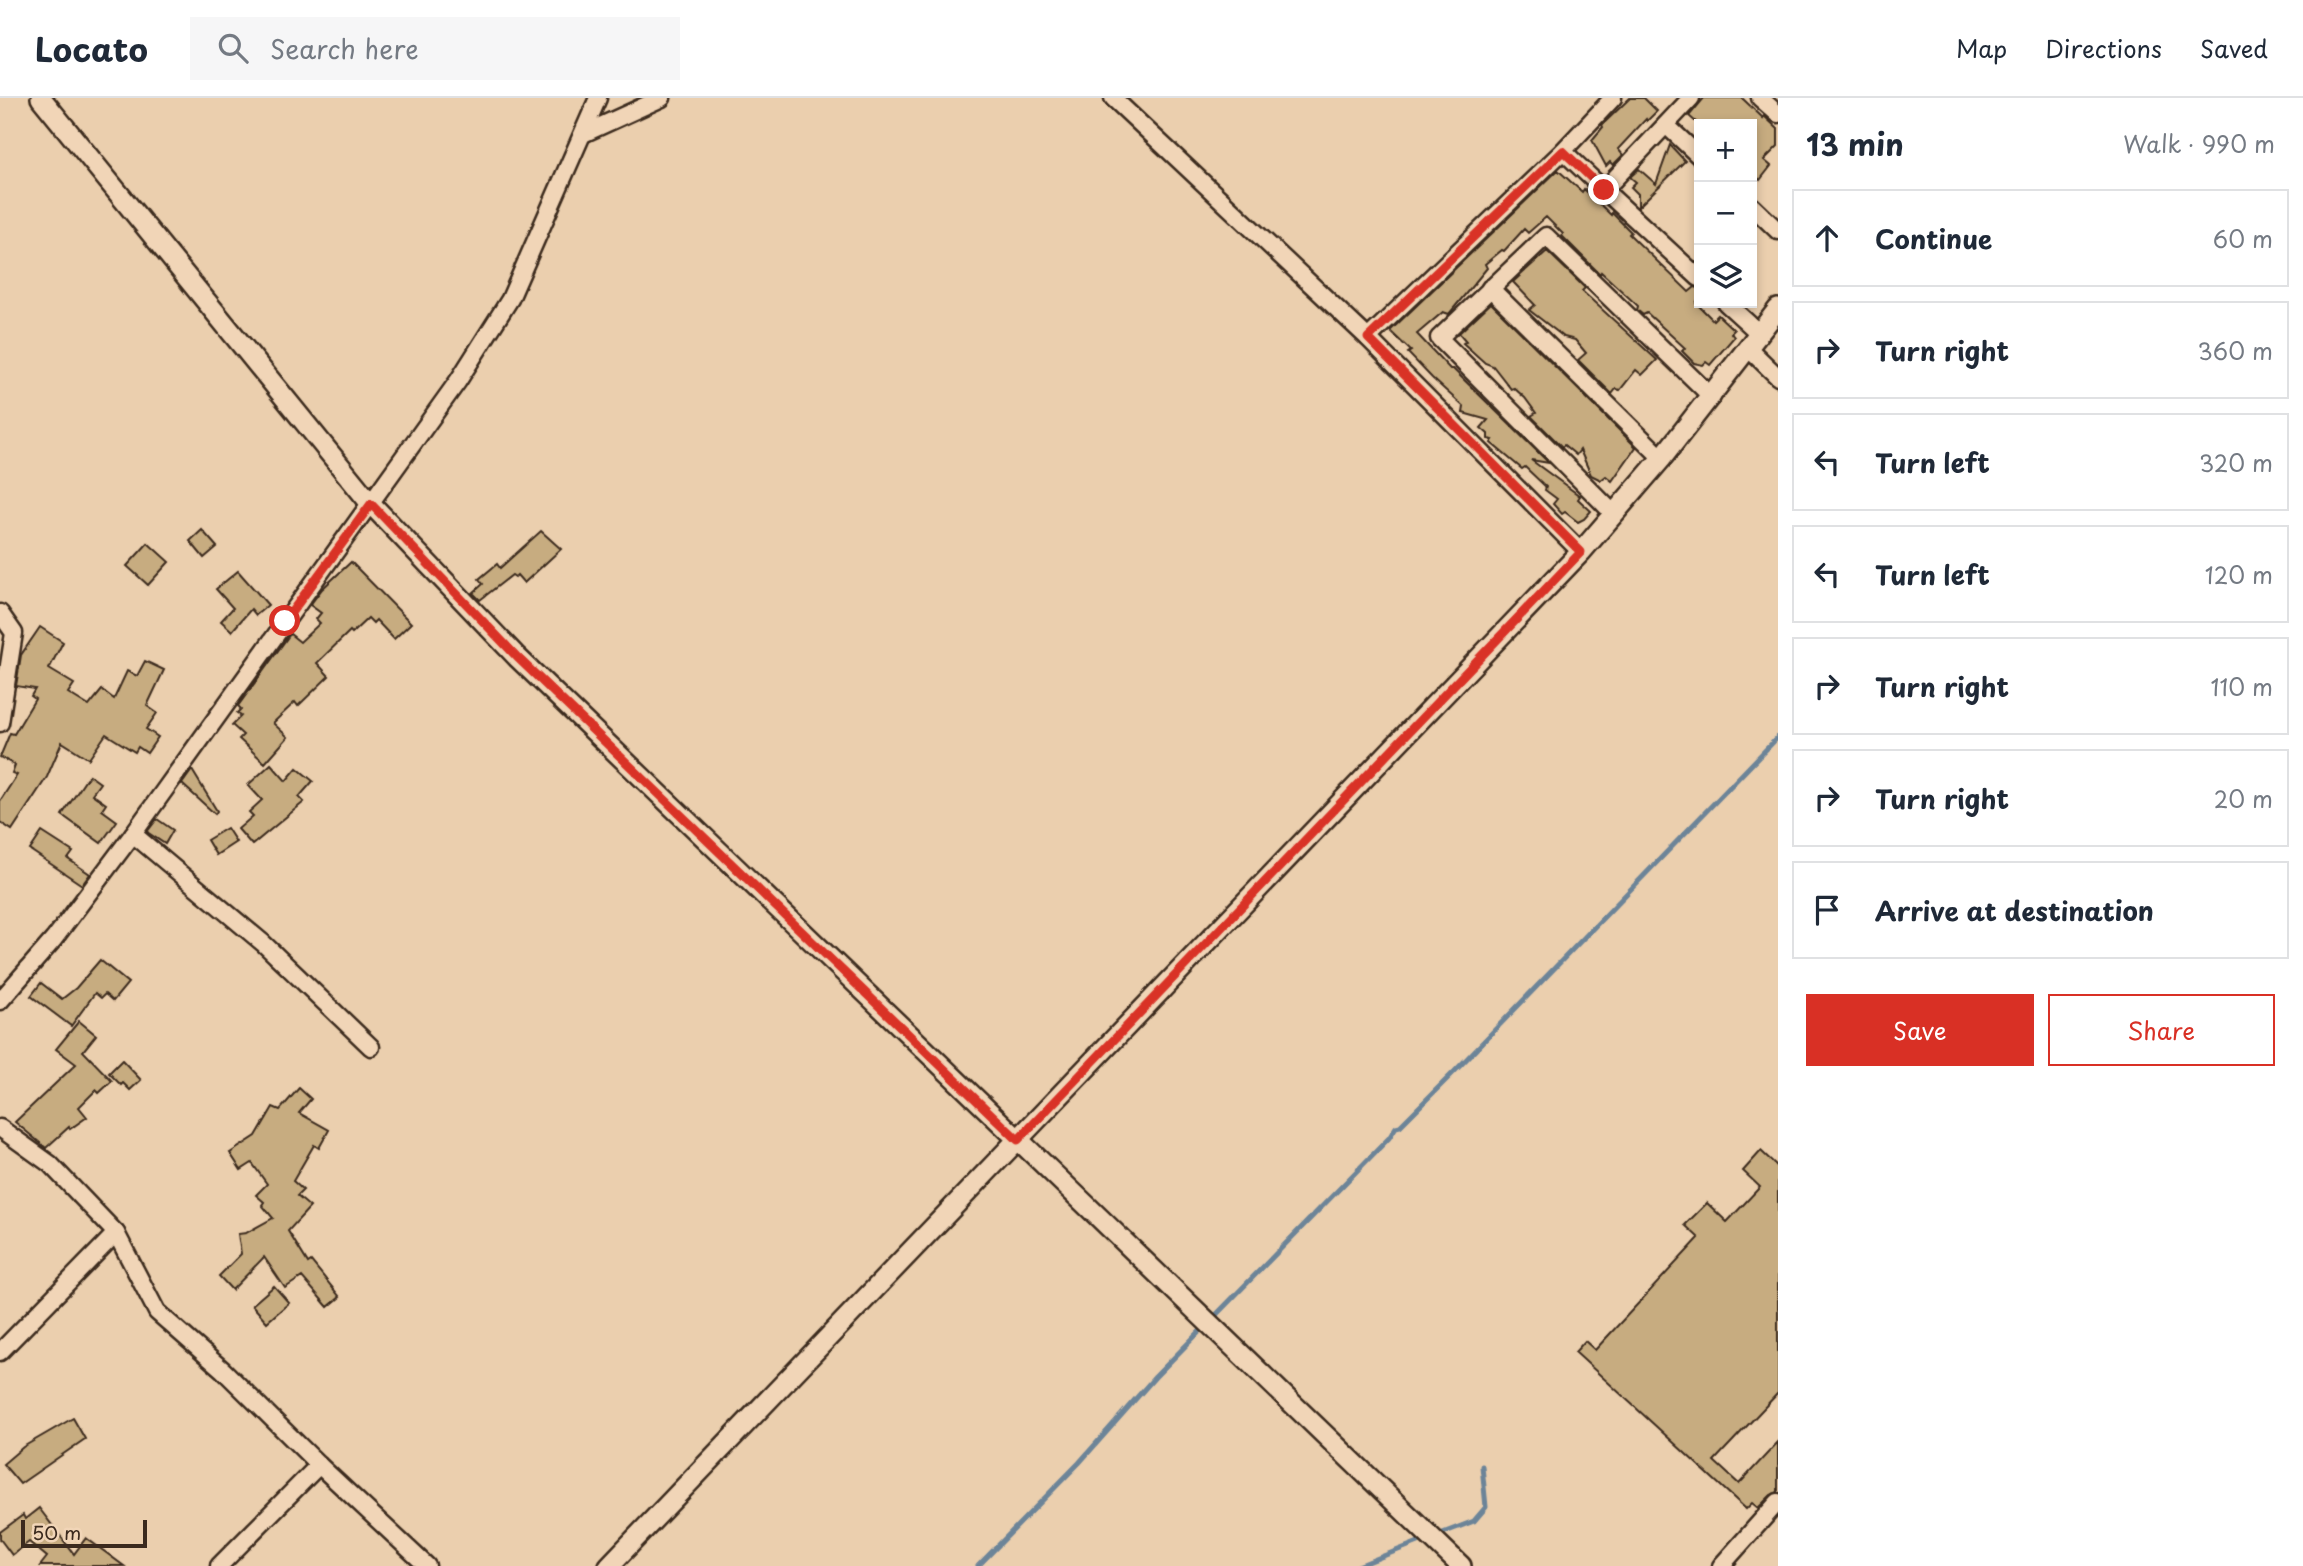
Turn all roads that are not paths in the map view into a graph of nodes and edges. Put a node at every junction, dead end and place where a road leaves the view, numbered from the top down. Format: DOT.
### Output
graph roads {
  1 [pos="41,98"];
  2 [pos="598,98"];
  3 [pos="662,98"];
  4 [pos="1113,98"];
  5 [pos="1613,98"];
  6 [pos="1691,98"];
  7 [pos="1760,98"];
  8 [pos="1778,114"];
  9 [pos="1666,125"];
  10 [pos="583,134"];
  11 [pos="1563,151"];
  12 [pos="1694,151"];
  13 [pos="1604,190"];
  14 [pos="1757,211"];
  15 [pos="1778,231"];
  16 [pos="1694,273"];
  17 [pos="1490,288"];
  18 [pos="1730,308"];
  19 [pos="1778,309"];
  20 [pos="1368,338"];
  21 [pos="1754,341"];
  22 [pos="1778,377"];
  23 [pos="1712,397"];
  24 [pos="1662,458"];
  25 [pos="371,504"];
  26 [pos="1614,514"];
  27 [pos="1581,552"];
  28 [pos="0,613"];
  29 [pos="0,723"];
  30 [pos="133,834"];
  31 [pos="0,1001"];
  32 [pos="371,1047"];
  33 [pos="0,1128"];
  34 [pos="1018,1140"];
  35 [pos="116,1233"];
  36 [pos="0,1352"];
  37 [pos="318,1465"];
  38 [pos="1778,1502"];
  39 [pos="219,1566"];
  40 [pos="427,1566"];
  41 [pos="609,1566"];
  42 [pos="1461,1566"];
  43 [pos="1721,1566"];
  1 -- 25 [label="street"];
  2 -- 10 [label="street"];
  3 -- 10 [label="street"];
  4 -- 20 [label="street"];
  5 -- 11 [label="street"];
  6 -- 9 [label="street"];
  7 -- 8 [label="street"];
  9 -- 12 [label="street"];
  9 -- 13 [label="street"];
  10 -- 25 [label="street"];
  11 -- 13 [label="street"];
  11 -- 20 [label="street"];
  13 -- 16 [label="street"];
  14 -- 15 [label="street"];
  17 -- 23 [label="street"];
  17 -- 24 [label="street"];
  17 -- 26 [label="street"];
  18 -- 21 [label="street"];
  19 -- 21 [label="street"];
  20 -- 27 [label="street"];
  21 -- 22 [label="street"];
  21 -- 23 [label="street"];
  23 -- 24 [label="street"];
  24 -- 26 [label="street"];
  25 -- 30 [label="street"];
  25 -- 34 [label="street"];
  26 -- 27 [label="street"];
  27 -- 34 [label="street"];
  28 -- 29 [label="street"];
  30 -- 31 [label="street"];
  30 -- 32 [label="street"];
  33 -- 35 [label="street"];
  34 -- 41 [label="street"];
  34 -- 42 [label="street"];
  35 -- 36 [label="street"];
  35 -- 37 [label="street"];
  37 -- 39 [label="street"];
  37 -- 40 [label="street"];
  38 -- 43 [label="street"];
}
